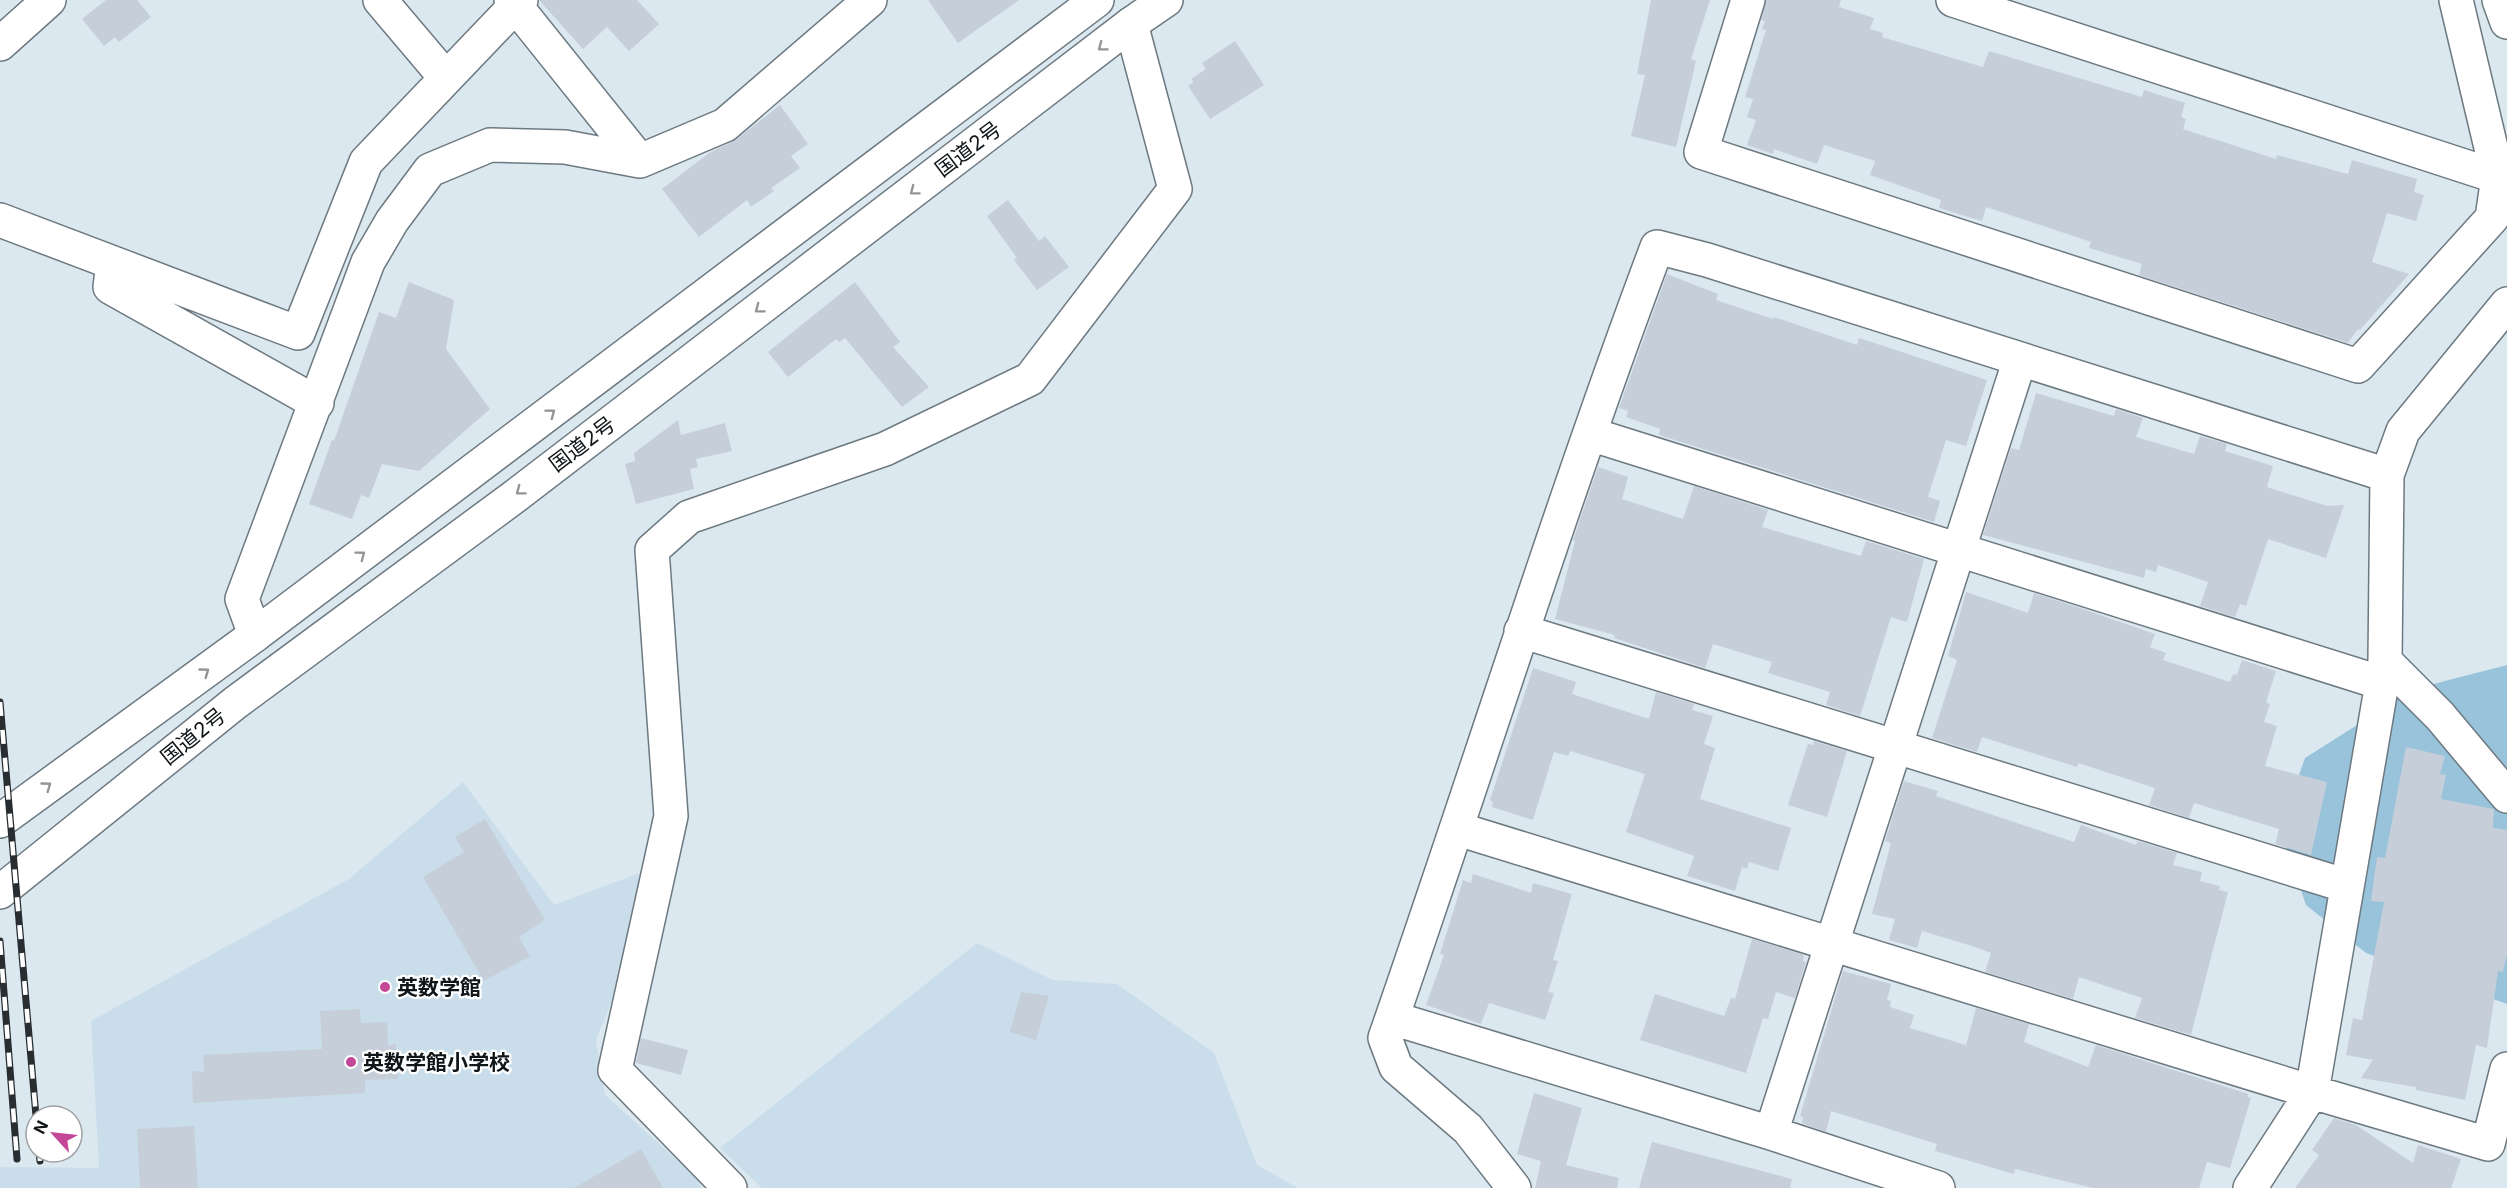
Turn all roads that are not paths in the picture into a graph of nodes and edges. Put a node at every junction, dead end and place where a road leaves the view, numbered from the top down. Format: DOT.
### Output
graph roads {
  1 [pos="49,0"];
  2 [pos="380,0"];
  3 [pos="870,0"];
  4 [pos="1097,0"];
  5 [pos="1166,0"];
  6 [pos="1748,0"];
  7 [pos="1953,0"];
  8 [pos="2456,0"];
  9 [pos="2499,0"];
  10 [pos="516,2"];
  11 [pos="2507,22"];
  12 [pos="1131,24"];
  13 [pos="0,44"];
  14 [pos="446,78"];
  15 [pos="640,161"];
  16 [pos="2498,177"];
  17 [pos="0,220"];
  18 [pos="113,263"];
  19 [pos="2507,304"];
  20 [pos="2020,359"];
  21 [pos="317,403"];
  22 [pos="1590,434"];
  23 [pos="2387,475"];
  24 [pos="1960,550"];
  25 [pos="1521,631"];
  26 [pos="255,635"];
  27 [pos="2384,672"];
  28 [pos="1894,747"];
  29 [pos="2507,796"];
  30 [pos="0,821"];
  31 [pos="1458,829"];
  32 [pos="2347,886"];
  33 [pos="0,892"];
  34 [pos="1830,944"];
  35 [pos="1392,1018"];
  36 [pos="2507,1069"];
  37 [pos="2312,1092"];
  38 [pos="1771,1133"];
  39 [pos="730,1188"];
  40 [pos="1514,1188"];
  41 [pos="1938,1188"];
  42 [pos="2250,1188"];
  1 -- 13 [label="main road"];
  2 -- 14 [label="main road"];
  3 -- 15 [label="main road"];
  26 -- 4 [label="main road, 国道2号, one-way"];
  5 -- 12 [label="main road, 国道2号"];
  6 -- 16 [label="main road"];
  7 -- 16 [label="main road"];
  8 -- 16 [label="main road"];
  9 -- 11 [label="main road"];
  10 -- 14 [label="main road"];
  10 -- 15 [label="main road"];
  12 -- 33 [label="main road, 国道2号, one-way"];
  12 -- 39 [label="main road"];
  14 -- 18 [label="main road"];
  15 -- 21 [label="main road"];
  17 -- 18 [label="main road"];
  18 -- 21 [label="main road"];
  19 -- 23 [label="main road"];
  20 -- 22 [label="main road"];
  20 -- 23 [label="main road"];
  20 -- 24 [label="main road"];
  21 -- 26 [label="main road"];
  22 -- 24 [label="main road"];
  22 -- 25 [label="main road"];
  23 -- 27 [label="main road"];
  24 -- 27 [label="main road"];
  24 -- 28 [label="main road"];
  25 -- 28 [label="main road"];
  25 -- 31 [label="main road"];
  30 -- 26 [label="main road, 国道2号, one-way"];
  27 -- 29 [label="main road"];
  27 -- 32 [label="main road"];
  28 -- 32 [label="main road"];
  28 -- 34 [label="main road"];
  31 -- 34 [label="main road"];
  31 -- 35 [label="main road"];
  32 -- 37 [label="main road"];
  34 -- 37 [label="main road"];
  34 -- 38 [label="main road"];
  35 -- 38 [label="main road"];
  35 -- 40 [label="main road"];
  36 -- 37 [label="main road"];
  37 -- 42 [label="main road"];
  38 -- 41 [label="main road"];
}
